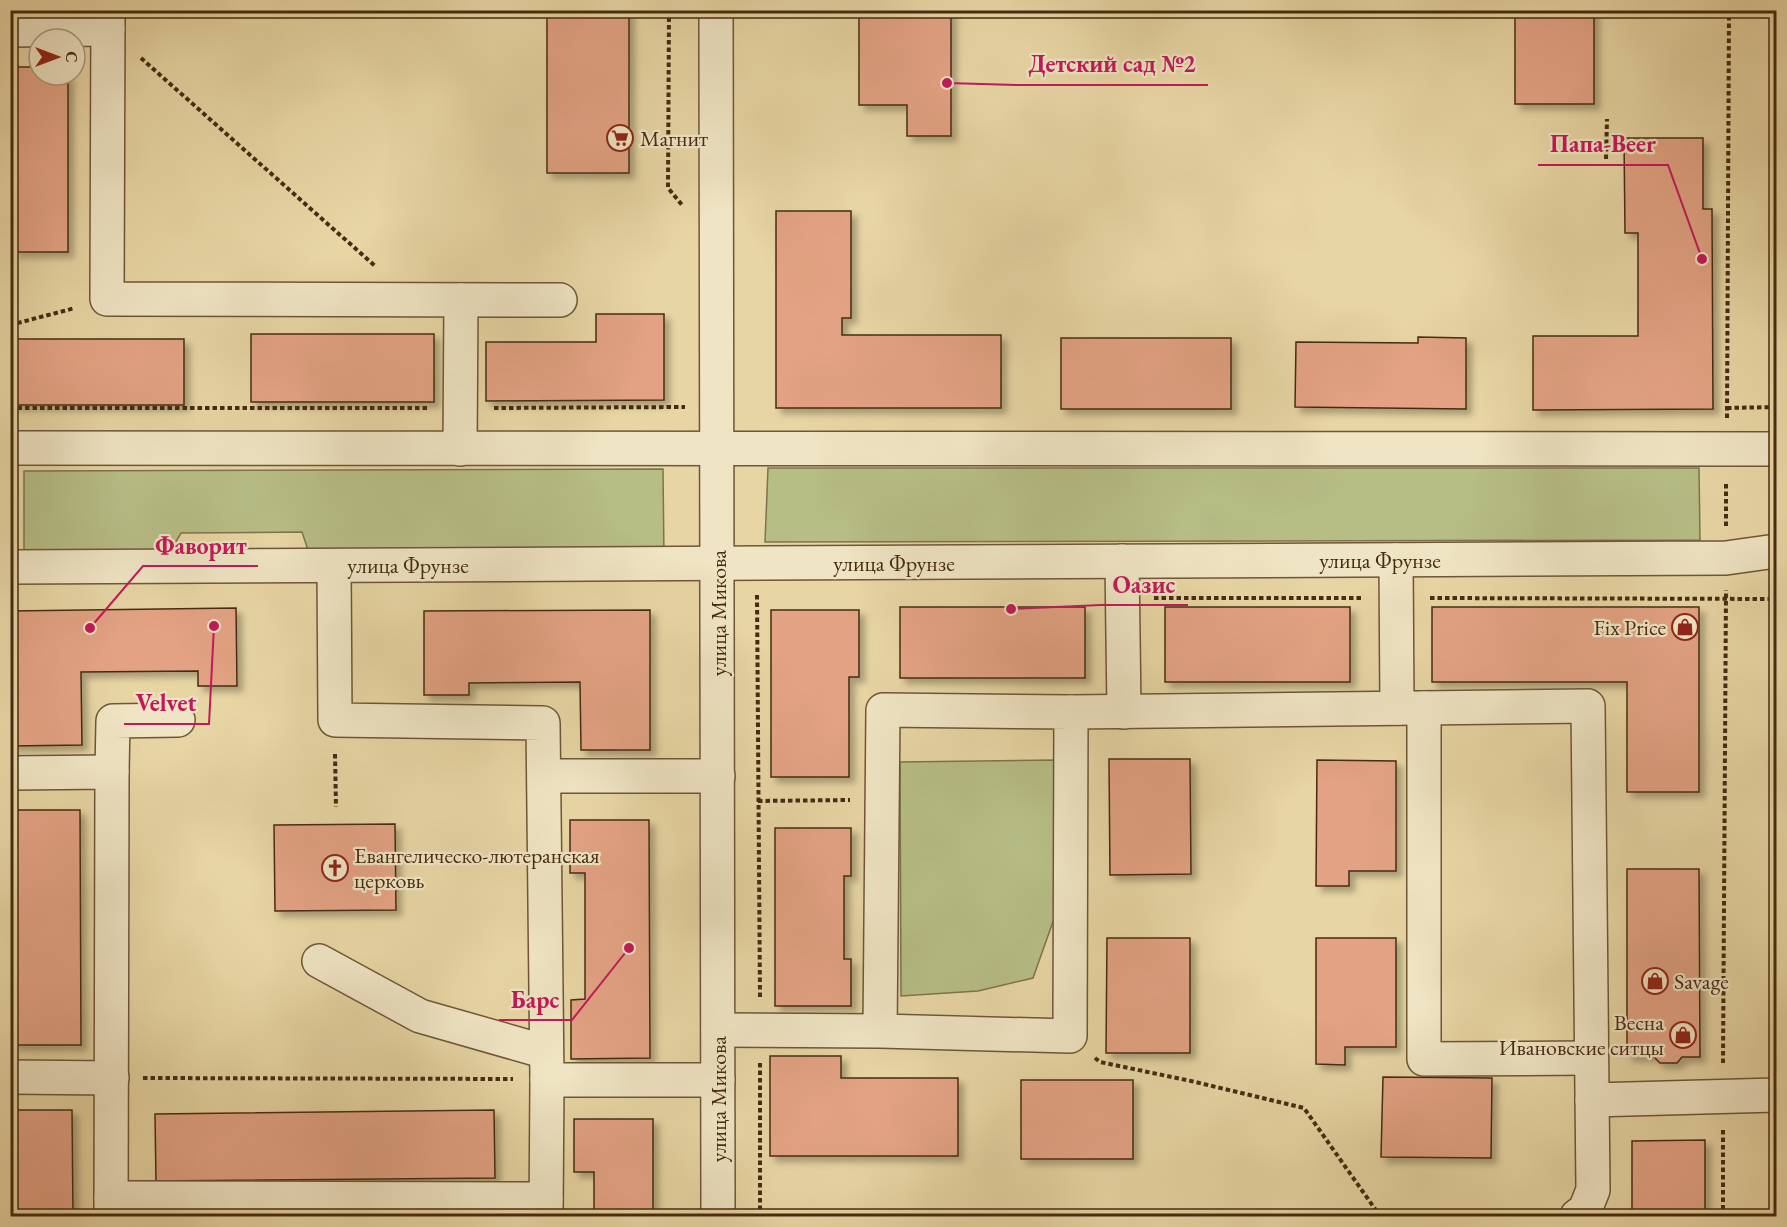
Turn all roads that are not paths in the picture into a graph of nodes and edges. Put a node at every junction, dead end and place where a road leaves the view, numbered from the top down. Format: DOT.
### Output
graph roads {
  1 [pos="716,10"];
  2 [pos="108,20"];
  3 [pos="10,30"];
  4 [pos="461,300"];
  5 [pos="560,300"];
  6 [pos="10,448"];
  7 [pos="460,448"];
  8 [pos="717,448"];
  9 [pos="1776,449"];
  10 [pos="1776,551"];
  11 [pos="1396,560"];
  12 [pos="1122,561"];
  13 [pos="718,564"];
  14 [pos="334,566"];
  15 [pos="10,567"];
  16 [pos="1410,708"];
  17 [pos="1071,712"];
  18 [pos="1124,712"];
  19 [pos="178,720"];
  20 [pos="112,772"];
  21 [pos="10,773"];
  22 [pos="545,776"];
  23 [pos="718,776"];
  24 [pos="319,961"];
  25 [pos="718,1030"];
  26 [pos="880,1031"];
  27 [pos="1591,1058"];
  28 [pos="547,1066"];
  29 [pos="10,1077"];
  30 [pos="112,1078"];
  31 [pos="718,1080"];
  32 [pos="1776,1095"];
  33 [pos="1592,1100"];
  34 [pos="111,1207"];
  35 [pos="546,1208"];
  36 [pos="718,1216"];
  37 [pos="1577,1216"];
  1 -- 8 [label="street, улица Микова"];
  2 -- 3 [label="street"];
  2 -- 4 [label="street"];
  4 -- 5 [label="street"];
  4 -- 7 [label="street"];
  6 -- 7 [label="street"];
  7 -- 8 [label="street"];
  8 -- 9 [label="street"];
  8 -- 13 [label="street, улица Микова"];
  10 -- 11 [label="street, улица Фрунзе"];
  11 -- 12 [label="street, улица Фрунзе"];
  11 -- 16 [label="street"];
  12 -- 13 [label="street, улица Фрунзе"];
  12 -- 18 [label="street"];
  13 -- 14 [label="street, улица Фрунзе"];
  13 -- 23 [label="street, улица Микова"];
  14 -- 15 [label="street, улица Фрунзе"];
  14 -- 22 [label="street"];
  16 -- 18 [label="street"];
  16 -- 27 [label="street"];
  16 -- 27 [label="street"];
  17 -- 18 [label="street"];
  17 -- 26 [label="street"];
  17 -- 26 [label="street"];
  19 -- 20 [label="street"];
  20 -- 21 [label="street"];
  20 -- 30 [label="street"];
  22 -- 23 [label="street"];
  22 -- 28 [label="street"];
  23 -- 25 [label="street, улица Микова"];
  24 -- 28 [label="street"];
  25 -- 26 [label="street"];
  25 -- 31 [label="street, улица Микова"];
  27 -- 33 [label="street"];
  28 -- 31 [label="street"];
  28 -- 35 [label="street"];
  29 -- 30 [label="street"];
  30 -- 34 [label="street"];
  31 -- 36 [label="street, улица Микова"];
  32 -- 33 [label="street"];
  33 -- 37 [label="street"];
  34 -- 35 [label="street"];
}
